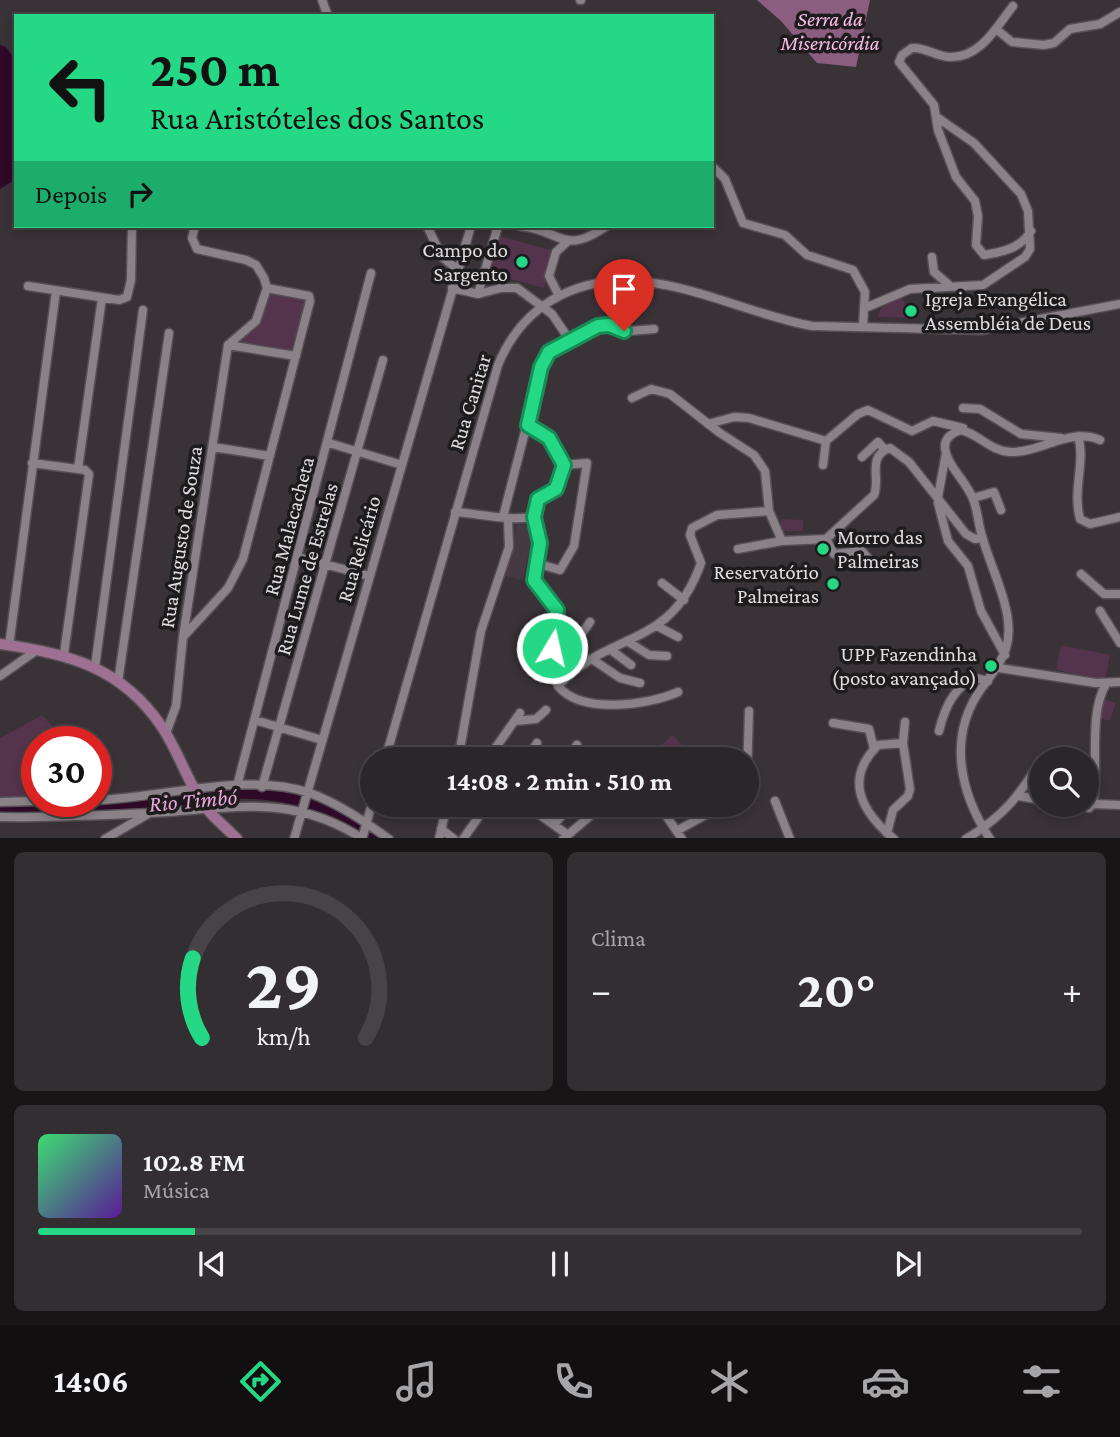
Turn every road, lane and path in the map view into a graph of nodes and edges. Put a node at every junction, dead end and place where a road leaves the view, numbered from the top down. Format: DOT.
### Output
graph roads {
  1 [pos="1013,6"];
  2 [pos="1120,12"];
  3 [pos="996,29"];
  4 [pos="938,118"];
  5 [pos="714,168"];
  6 [pos="132,228"];
  7 [pos="195,228"];
  8 [pos="428,228"];
  9 [pos="470,228"];
  10 [pos="498,228"];
  11 [pos="528,228"];
  12 [pos="604,228"];
  13 [pos="1031,231"];
  14 [pos="567,242"];
  15 [pos="932,257"];
  16 [pos="458,270"];
  17 [pos="371,273"];
  18 [pos="948,284"];
  19 [pos="28,286"];
  20 [pos="267,288"];
  21 [pos="452,288"];
  22 [pos="56,291"];
  23 [pos="478,294"];
  24 [pos="559,296"];
  25 [pos="102,298"];
  26 [pos="1120,304"];
  27 [pos="542,306"];
  28 [pos="865,307"];
  29 [pos="143,310"];
  30 [pos="863,326"];
  31 [pos="654,329"];
  32 [pos="169,333"];
  33 [pos="571,342"];
  34 [pos="228,345"];
  35 [pos="296,356"];
  36 [pos="383,360"];
  37 [pos="632,398"];
  38 [pos="963,408"];
  39 [pos="708,424"];
  40 [pos="528,425"];
  41 [pos="965,430"];
  42 [pos="1078,436"];
  43 [pos="1064,439"];
  44 [pos="1100,440"];
  45 [pos="826,441"];
  46 [pos="329,443"];
  47 [pos="213,447"];
  48 [pos="885,450"];
  49 [pos="946,450"];
  50 [pos="359,452"];
  51 [pos="270,456"];
  52 [pos="862,457"];
  53 [pos="32,463"];
  54 [pos="402,465"];
  55 [pos="564,465"];
  56 [pos="824,465"];
  57 [pos="78,469"];
  58 [pos="928,484"];
  59 [pos="938,497"];
  60 [pos="973,498"];
  61 [pos="1001,510"];
  62 [pos="769,511"];
  63 [pos="455,512"];
  64 [pos="534,517"];
  65 [pos="1120,517"];
  66 [pos="505,519"];
  67 [pos="982,538"];
  68 [pos="826,539"];
  69 [pos="782,541"];
  70 [pos="738,549"];
  71 [pos="298,557"];
  72 [pos="536,563"];
  73 [pos="327,565"];
  74 [pos="875,566"];
  75 [pos="1082,574"];
  76 [pos="369,576"];
  77 [pos="662,583"];
  78 [pos="1120,594"];
  79 [pos="684,600"];
  80 [pos="1100,611"];
  81 [pos="590,622"];
  82 [pos="657,626"];
  83 [pos="183,637"];
  84 [pos="678,638"];
  85 [pos="627,641"];
  86 [pos="1120,643"];
  87 [pos="4,645"];
  88 [pos="37,650"];
  89 [pos="611,650"];
  90 [pos="64,654"];
  91 [pos="1005,655"];
  92 [pos="667,656"];
  93 [pos="592,659"];
  94 [pos="631,665"];
  95 [pos="95,667"];
  96 [pos="999,668"];
  97 [pos="575,669"];
  98 [pos="0,676"];
  99 [pos="988,681"];
  100 [pos="1086,681"];
  101 [pos="1120,681"];
  102 [pos="118,682"];
  103 [pos="640,683"];
  104 [pos="1106,684"];
  105 [pos="558,686"];
  106 [pos="678,692"];
  107 [pos="1098,698"];
  108 [pos="546,710"];
  109 [pos="749,711"];
  110 [pos="256,720"];
  111 [pos="905,722"];
  112 [pos="833,723"];
  113 [pos="280,727"];
  114 [pos="939,731"];
  115 [pos="166,733"];
  116 [pos="322,740"];
  117 [pos="537,743"];
  118 [pos="903,743"];
  119 [pos="389,747"];
  120 [pos="463,747"];
  121 [pos="496,747"];
  122 [pos="534,747"];
  123 [pos="748,747"];
  124 [pos="1096,747"];
  125 [pos="874,749"];
  126 [pos="1029,779"];
  127 [pos="237,786"];
  128 [pos="262,787"];
  129 [pos="195,790"];
  130 [pos="307,794"];
  131 [pos="1019,796"];
  132 [pos="112,798"];
  133 [pos="1029,798"];
  134 [pos="21,801"];
  135 [pos="775,801"];
  136 [pos="0,802"];
  137 [pos="1099,805"];
  138 [pos="1120,805"];
  139 [pos="205,806"];
  140 [pos="303,808"];
  141 [pos="150,813"];
  142 [pos="0,817"];
  143 [pos="368,817"];
  144 [pos="444,817"];
  145 [pos="478,817"];
  146 [pos="544,817"];
  147 [pos="560,817"];
  148 [pos="589,817"];
  149 [pos="668,817"];
  150 [pos="706,817"];
  151 [pos="366,824"];
  152 [pos="554,825"];
  153 [pos="983,828"];
  154 [pos="441,829"];
  155 [pos="680,834"];
  156 [pos="890,836"];
  157 [pos="362,837"];
  158 [pos="566,837"];
  159 [pos="105,838"];
  160 [pos="237,838"];
  161 [pos="295,838"];
  162 [pos="389,838"];
  163 [pos="439,838"];
  164 [pos="454,838"];
  165 [pos="463,838"];
  166 [pos="790,838"];
  167 [pos="966,838"];
  168 [pos="990,838"];
  1 -- 3 [label="street"];
  2 -- 3 [label="street"];
  3 -- 4 [label="street"];
  4 -- 13 [label="street"];
  4 -- 13 [label="street"];
  5 -- 28 [label="street"];
  6 -- 25 [label="street"];
  7 -- 20 [label="street"];
  8 -- 16 [label="street"];
  9 -- 16 [label="street, Rua Relicário"];
  10 -- 23 [label="street"];
  11 -- 14 [label="street"];
  12 -- 14 [label="street"];
  13 -- 18 [label="street"];
  14 -- 24 [label="street"];
  15 -- 18 [label="street"];
  16 -- 21 [label="street, Rua Relicário"];
  17 -- 46 [label="street, Rua Malacacheta"];
  18 -- 28 [label="street"];
  19 -- 22 [label="street"];
  20 -- 34 [label="street"];
  20 -- 35 [label="street"];
  21 -- 23 [label="street"];
  21 -- 54 [label="street, Rua Relicário"];
  22 -- 25 [label="street"];
  22 -- 53 [label="street"];
  23 -- 27 [label="street"];
  24 -- 27 [label="street, Rua Canitar"];
  24 -- 30 [label="street, Rua Canitar"];
  25 -- 57 [label="street"];
  26 -- 30 [label="street, Rua Canitar"];
  27 -- 33 [label="street"];
  27 -- 63 [label="street, Rua Canitar"];
  28 -- 30 [label="street"];
  29 -- 95 [label="street"];
  31 -- 33 [label="street"];
  32 -- 102 [label="street"];
  33 -- 40 [label="street"];
  34 -- 35 [label="street"];
  34 -- 47 [label="street, Rua Augusto de Souza"];
  35 -- 51 [label="street"];
  36 -- 50 [label="street, Rua Lume de Estrelas"];
  37 -- 39 [label="street"];
  38 -- 43 [label="street"];
  39 -- 45 [label="street"];
  39 -- 62 [label="street"];
  40 -- 55 [label="street"];
  40 -- 66 [label="street"];
  41 -- 43 [label="street"];
  41 -- 45 [label="street"];
  41 -- 49 [label="street"];
  42 -- 43 [label="street"];
  42 -- 44 [label="street"];
  42 -- 65 [label="street"];
  45 -- 56 [label="street"];
  46 -- 50 [label="street"];
  46 -- 71 [label="street, Rua Malacacheta"];
  47 -- 51 [label="street"];
  47 -- 83 [label="street, Rua Augusto de Souza"];
  48 -- 52 [label="street"];
  48 -- 58 [label="street"];
  48 -- 68 [label="street"];
  49 -- 59 [label="street"];
  49 -- 60 [label="street"];
  50 -- 54 [label="street"];
  50 -- 73 [label="street, Rua Lume de Estrelas"];
  51 -- 83 [label="street"];
  53 -- 57 [label="street"];
  53 -- 87 [label="street"];
  54 -- 76 [label="street, Rua Relicário"];
  55 -- 64 [label="street"];
  55 -- 72 [label="street"];
  57 -- 90 [label="street"];
  58 -- 59 [label="street"];
  58 -- 91 [label="street"];
  59 -- 67 [label="street"];
  60 -- 61 [label="street"];
  60 -- 67 [label="street"];
  62 -- 69 [label="street"];
  62 -- 79 [label="street"];
  63 -- 66 [label="street"];
  63 -- 119 [label="street, Rua Canitar"];
  64 -- 66 [label="street"];
  64 -- 72 [label="street"];
  66 -- 120 [label="street"];
  67 -- 91 [label="street"];
  68 -- 69 [label="street"];
  68 -- 74 [label="street"];
  69 -- 70 [label="street"];
  71 -- 73 [label="street"];
  71 -- 110 [label="street, Rua Malacacheta"];
  72 -- 105 [label="street"];
  73 -- 76 [label="street"];
  73 -- 113 [label="street, Rua Lume de Estrelas"];
  75 -- 78 [label="street"];
  76 -- 116 [label="street, Rua Relicário"];
  77 -- 79 [label="street"];
  79 -- 82 [label="street"];
  80 -- 86 [label="street"];
  81 -- 97 [label="street"];
  82 -- 84 [label="street"];
  82 -- 85 [label="street"];
  83 -- 115 [label="street, Rua Augusto de Souza"];
  85 -- 89 [label="street"];
  85 -- 92 [label="street"];
  87 -- 88 [label="main road"];
  88 -- 90 [label="main road"];
  88 -- 98 [label="street"];
  89 -- 93 [label="street"];
  89 -- 94 [label="street"];
  90 -- 95 [label="main road"];
  91 -- 96 [label="street"];
  93 -- 97 [label="street"];
  93 -- 103 [label="street"];
  95 -- 102 [label="main road"];
  96 -- 99 [label="street"];
  96 -- 100 [label="street"];
  97 -- 105 [label="street"];
  99 -- 114 [label="street"];
  99 -- 153 [label="street"];
  100 -- 104 [label="street"];
  100 -- 107 [label="street"];
  101 -- 104 [label="street"];
  102 -- 115 [label="main road"];
  104 -- 107 [label="street"];
  105 -- 106 [label="street"];
  107 -- 124 [label="street"];
  108 -- 121 [label="street"];
  109 -- 123 [label="street"];
  110 -- 113 [label="street"];
  110 -- 127 [label="street, Rua Malacacheta"];
  111 -- 118 [label="street"];
  112 -- 125 [label="street"];
  113 -- 116 [label="street"];
  113 -- 128 [label="street, Rua Lume de Estrelas"];
  115 -- 129 [label="main road"];
  116 -- 130 [label="street, Rua Relicário"];
  117 -- 122 [label="street"];
  118 -- 125 [label="street"];
  118 -- 156 [label="street"];
  125 -- 156 [label="street"];
  126 -- 131 [label="street"];
  127 -- 128 [label="street"];
  127 -- 129 [label="street"];
  128 -- 130 [label="street"];
  129 -- 132 [label="street"];
  129 -- 139 [label="main road"];
  130 -- 140 [label="street, Rua Relicário"];
  130 -- 151 [label="street"];
  131 -- 133 [label="street"];
  131 -- 153 [label="street"];
  134 -- 136 [label="street"];
  135 -- 166 [label="street"];
  137 -- 138 [label="street"];
  139 -- 140 [label="street"];
  139 -- 141 [label="street"];
  139 -- 160 [label="main road"];
  140 -- 157 [label="street"];
  140 -- 161 [label="street, Rua Relicário"];
  141 -- 142 [label="street"];
  141 -- 159 [label="street"];
  143 -- 151 [label="street"];
  144 -- 154 [label="street"];
  145 -- 165 [label="street"];
  146 -- 152 [label="street"];
  147 -- 152 [label="street"];
  148 -- 158 [label="street"];
  149 -- 155 [label="street"];
  150 -- 155 [label="street"];
  151 -- 157 [label="street"];
  151 -- 162 [label="street"];
  152 -- 158 [label="street"];
  153 -- 167 [label="street"];
  153 -- 168 [label="street"];
  154 -- 163 [label="street"];
  154 -- 164 [label="street"];
}
